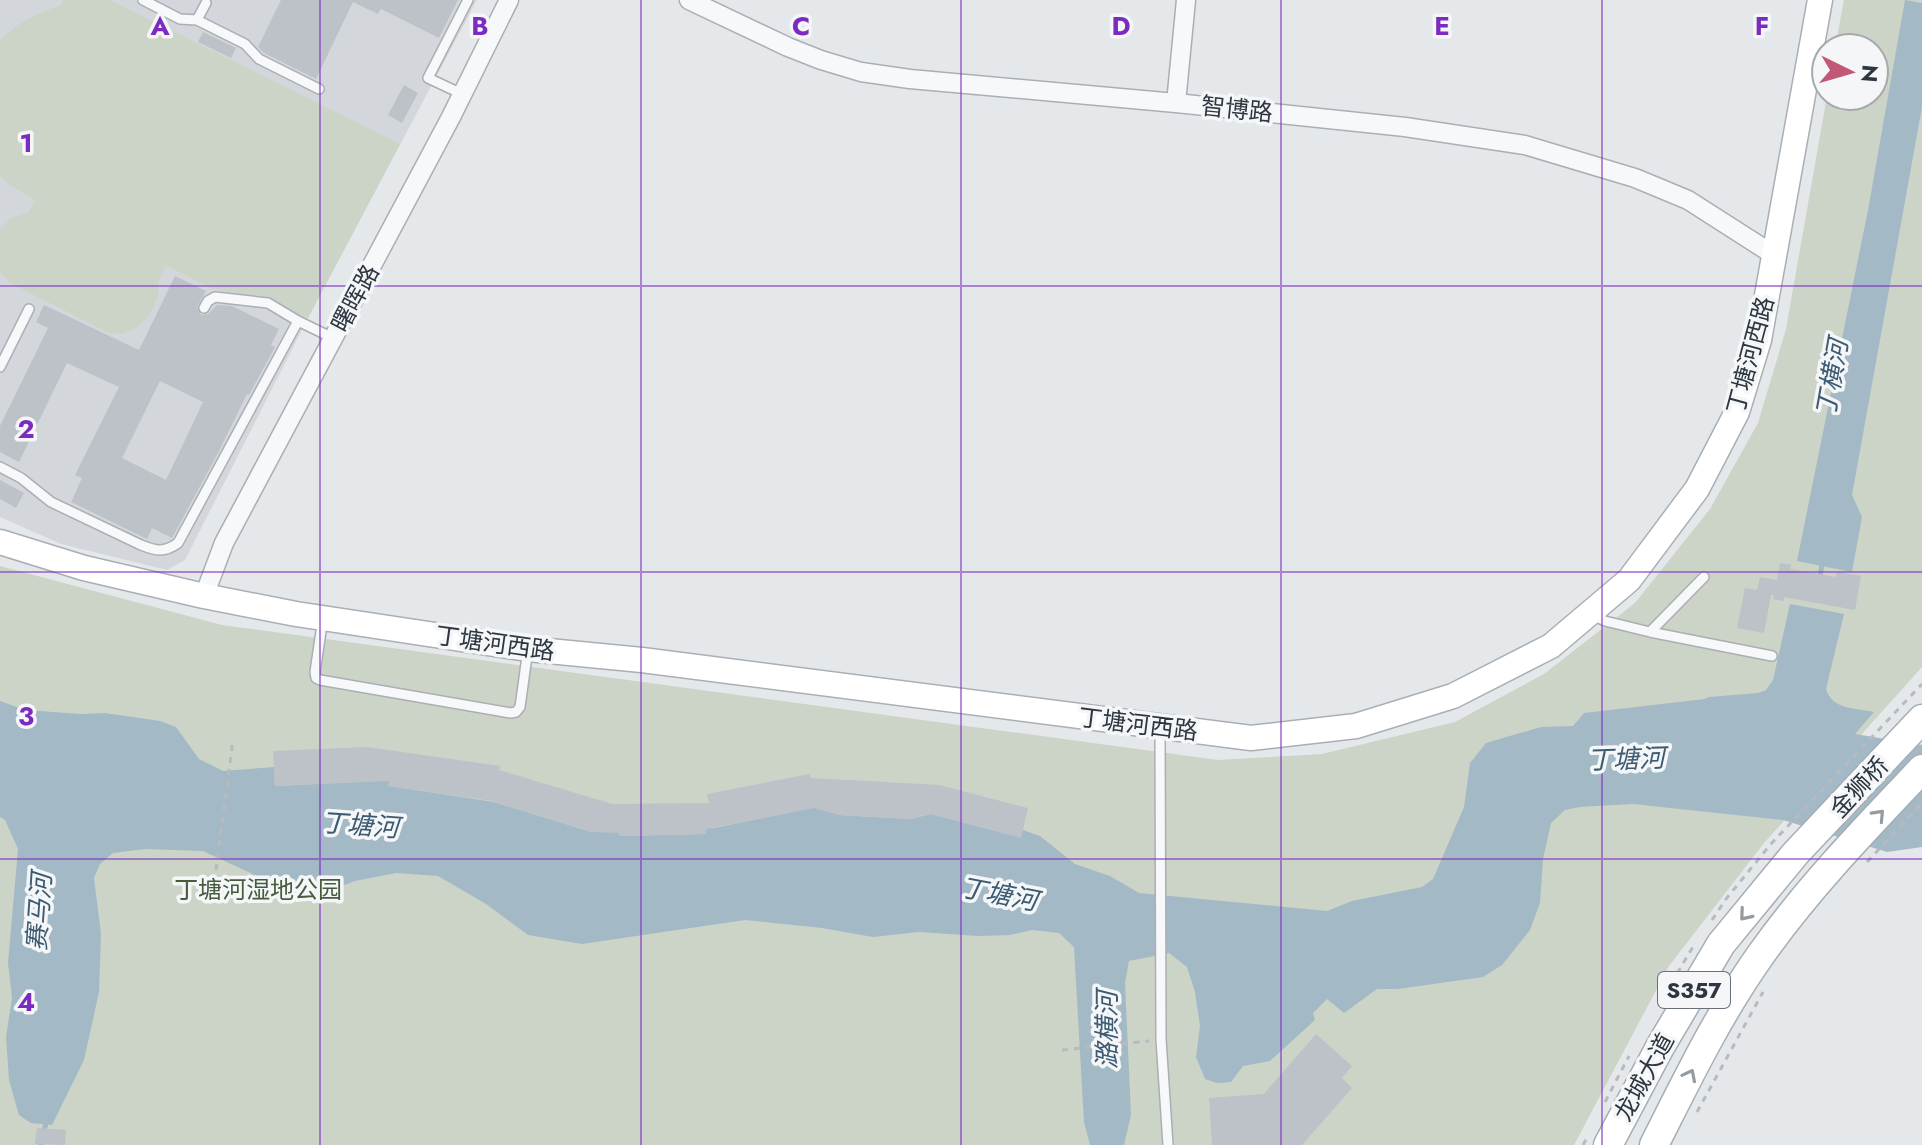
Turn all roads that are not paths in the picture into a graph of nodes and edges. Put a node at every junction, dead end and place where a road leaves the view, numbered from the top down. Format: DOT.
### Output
graph roads {
  1 [pos="143,0"];
  2 [pos="468,0"];
  3 [pos="509,0"];
  4 [pos="689,0"];
  5 [pos="1186,0"];
  6 [pos="1820,0"];
  7 [pos="206,3"];
  8 [pos="197,20"];
  9 [pos="319,89"];
  10 [pos="462,94"];
  11 [pos="1176,103"];
  12 [pos="1774,255"];
  13 [pos="204,308"];
  14 [pos="29,309"];
  15 [pos="298,321"];
  16 [pos="333,338"];
  17 [pos="0,367"];
  18 [pos="0,467"];
  19 [pos="0,542"];
  20 [pos="1704,577"];
  21 [pos="204,596"];
  22 [pos="1589,613"];
  23 [pos="323,618"];
  24 [pos="1650,632"];
  25 [pos="528,649"];
  26 [pos="1772,656"];
  27 [pos="1909,715"];
  28 [pos="1160,727"];
  29 [pos="1922,769"];
  30 [pos="1783,850"];
  31 [pos="1847,866"];
  32 [pos="1168,1145"];
  33 [pos="1608,1145"];
  34 [pos="1654,1145"];
  1 -- 8 [label="lane"];
  2 -- 10 [label="lane"];
  3 -- 10 [label="street, 曙晖路"];
  4 -- 11 [label="street, 智博路"];
  5 -- 11 [label="street"];
  6 -- 12 [label="street, 丁塘河西路"];
  7 -- 8 [label="lane"];
  8 -- 9 [label="lane"];
  10 -- 16 [label="street, 曙晖路"];
  11 -- 12 [label="street, 智博路"];
  12 -- 22 [label="street, 丁塘河西路"];
  13 -- 15 [label="lane"];
  14 -- 17 [label="lane"];
  15 -- 16 [label="lane"];
  15 -- 18 [label="lane"];
  16 -- 21 [label="street, 曙晖路"];
  19 -- 21 [label="street, 丁塘河西路"];
  20 -- 24 [label="lane"];
  21 -- 23 [label="street, 丁塘河西路"];
  22 -- 24 [label="lane"];
  22 -- 28 [label="street, 丁塘河西路"];
  23 -- 25 [label="street, 丁塘河西路"];
  23 -- 25 [label="lane"];
  24 -- 26 [label="lane"];
  25 -- 28 [label="street, 丁塘河西路"];
  27 -- 30 [label="main road, 金狮桥 / S357"];
  28 -- 32 [label="lane"];
  31 -- 29 [label="main road, 金狮桥 / S357, one-way"];
  30 -- 33 [label="main road, 龙城大道 / S357, one-way"];
  34 -- 31 [label="main road, 龙城大道 / S357, one-way"];
}
